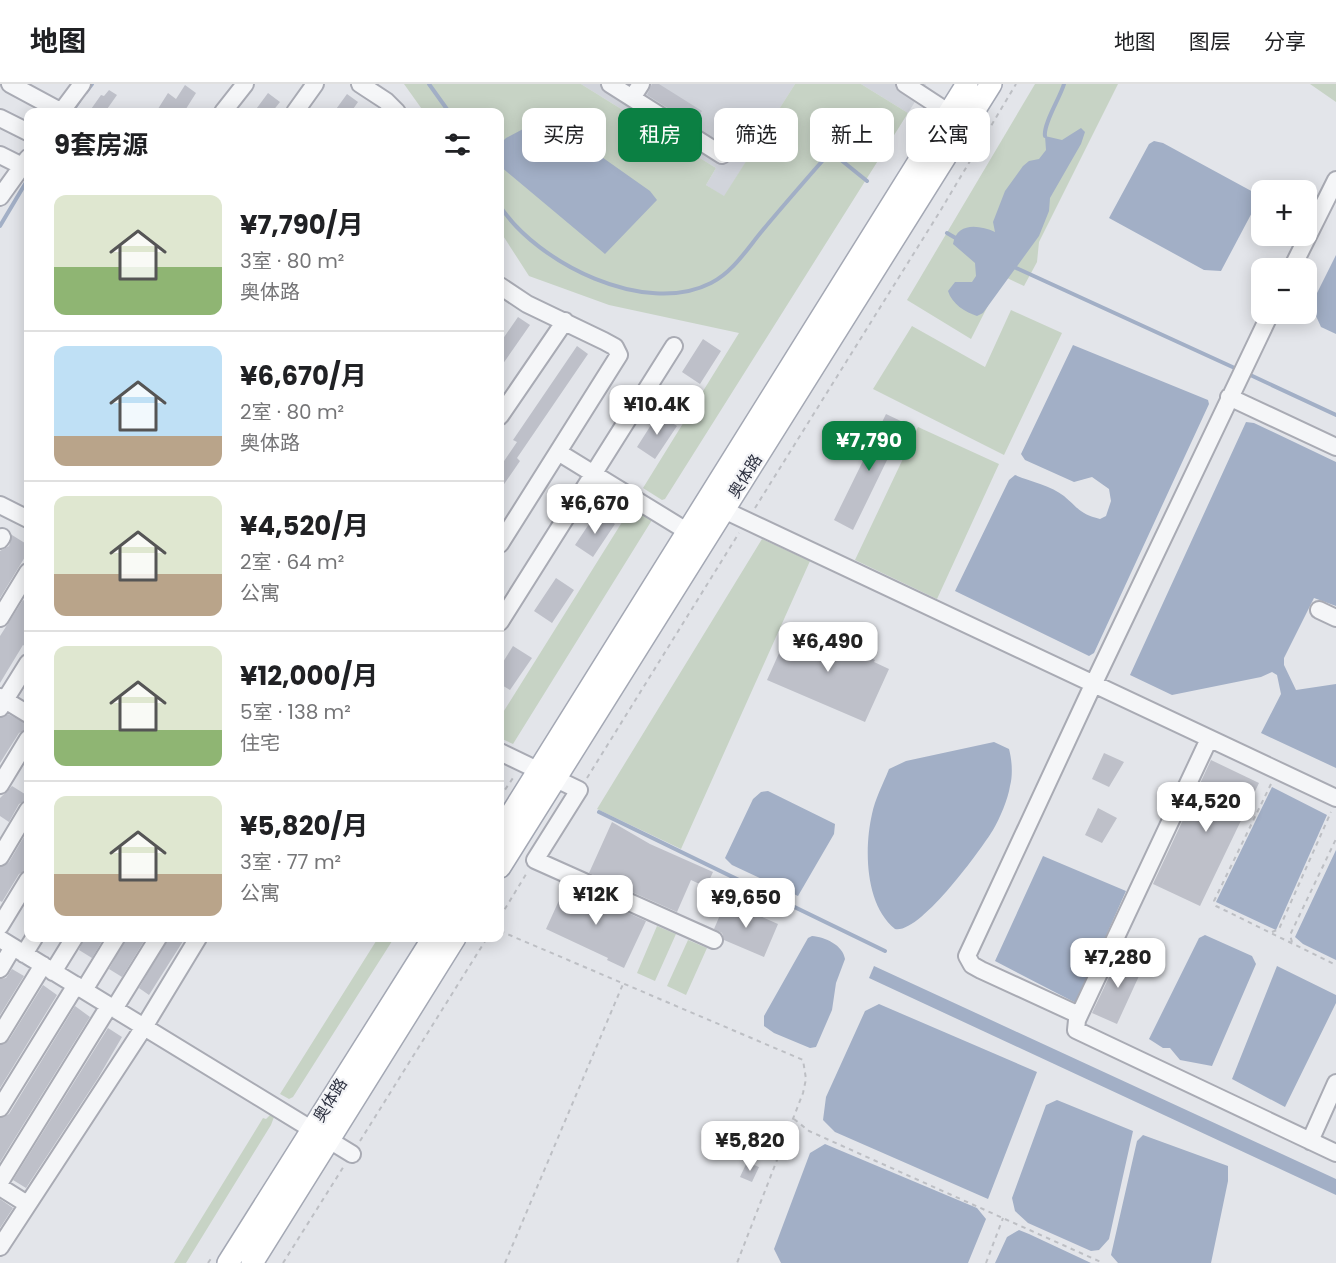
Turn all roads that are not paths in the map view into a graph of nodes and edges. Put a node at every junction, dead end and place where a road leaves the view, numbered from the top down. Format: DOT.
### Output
graph roads {
  1 [pos="10,84"];
  2 [pos="82,84"];
  3 [pos="245,84"];
  4 [pos="315,84"];
  5 [pos="360,84"];
  6 [pos="610,84"];
  7 [pos="905,84"];
  8 [pos="967,84"];
  9 [pos="991,84"];
  10 [pos="637,91"];
  11 [pos="55,108"];
  12 [pos="65,108"];
  13 [pos="226,108"];
  14 [pos="298,108"];
  15 [pos="386,108"];
  16 [pos="942,108"];
  17 [pos="961,108"];
  18 [pos="968,108"];
  19 [pos="0,118"];
  20 [pos="24,130"];
  21 [pos="714,149"];
  22 [pos="0,155"];
  23 [pos="24,162"];
  24 [pos="930,162"];
  25 [pos="932,162"];
  26 [pos="24,163"];
  27 [pos="1336,180"];
  28 [pos="0,197"];
  29 [pos="1297,258"];
  30 [pos="504,294"];
  31 [pos="565,321"];
  32 [pos="1265,324"];
  33 [pos="674,346"];
  34 [pos="1231,392"];
  35 [pos="504,410"];
  36 [pos="1336,447"];
  37 [pos="558,452"];
  38 [pos="593,474"];
  39 [pos="0,505"];
  40 [pos="724,510"];
  41 [pos="24,517"];
  42 [pos="696,537"];
  43 [pos="504,538"];
  44 [pos="24,579"];
  45 [pos="1319,610"];
  46 [pos="504,616"];
  47 [pos="0,618"];
  48 [pos="1336,618"];
  49 [pos="24,669"];
  50 [pos="1092,685"];
  51 [pos="2,702"];
  52 [pos="24,712"];
  53 [pos="1209,739"];
  54 [pos="24,746"];
  55 [pos="504,754"];
  56 [pos="546,775"];
  57 [pos="0,785"];
  58 [pos="1333,805"];
  59 [pos="24,817"];
  60 [pos="504,827"];
  61 [pos="0,857"];
  62 [pos="504,859"];
  63 [pos="24,887"];
  64 [pos="0,926"];
  65 [pos="714,940"];
  66 [pos="71,942"];
  67 [pos="114,942"];
  68 [pos="155,942"];
  69 [pos="196,942"];
  70 [pos="431,942"];
  71 [pos="452,942"];
  72 [pos="12,947"];
  73 [pos="48,968"];
  74 [pos="0,969"];
  75 [pos="80,988"];
  76 [pos="112,1007"];
  77 [pos="1079,1015"];
  78 [pos="144,1027"];
  79 [pos="0,1035"];
  80 [pos="1336,1083"];
  81 [pos="0,1108"];
  82 [pos="320,1135"];
  83 [pos="1310,1141"];
  84 [pos="1336,1153"];
  85 [pos="351,1154"];
  86 [pos="0,1182"];
  87 [pos="0,1187"];
  88 [pos="27,1204"];
  89 [pos="0,1247"];
  90 [pos="228,1263"];
  91 [pos="252,1263"];
  1 -- 11 [label="street"];
  2 -- 12 [label="street"];
  3 -- 13 [label="street"];
  4 -- 14 [label="street"];
  5 -- 15 [label="street"];
  6 -- 10 [label="street"];
  7 -- 16 [label="street"];
  8 -- 17 [label="main road, 奥体路"];
  9 -- 18 [label="main road, 奥体路"];
  10 -- 21 [label="street"];
  19 -- 20 [label="street"];
  22 -- 23 [label="street"];
  24 -- 42 [label="main road, 奥体路"];
  25 -- 40 [label="main road, 奥体路"];
  26 -- 28 [label="street"];
  27 -- 29 [label="street"];
  30 -- 31 [label="street"];
  31 -- 35 [label="street"];
  31 -- 37 [label="street"];
  32 -- 34 [label="street"];
  33 -- 38 [label="street"];
  34 -- 36 [label="street"];
  34 -- 50 [label="street"];
  37 -- 38 [label="street"];
  37 -- 43 [label="street"];
  38 -- 42 [label="street"];
  38 -- 46 [label="street"];
  39 -- 41 [label="street"];
  40 -- 42 [label="main road, 奥体路"];
  40 -- 50 [label="street"];
  42 -- 56 [label="main road, 奥体路"];
  44 -- 47 [label="street"];
  45 -- 48 [label="street"];
  49 -- 51 [label="street"];
  50 -- 53 [label="street"];
  50 -- 77 [label="street"];
  51 -- 52 [label="street"];
  53 -- 58 [label="street"];
  53 -- 77 [label="street"];
  54 -- 57 [label="street"];
  55 -- 56 [label="street"];
  56 -- 60 [label="main road, 奥体路"];
  56 -- 62 [label="main road, 奥体路"];
  56 -- 65 [label="street"];
  59 -- 61 [label="street"];
  63 -- 64 [label="street"];
  66 -- 73 [label="street"];
  67 -- 75 [label="street"];
  68 -- 76 [label="street"];
  69 -- 78 [label="street"];
  70 -- 82 [label="main road, 奥体路"];
  71 -- 82 [label="main road, 奥体路"];
  72 -- 73 [label="street"];
  72 -- 74 [label="street"];
  73 -- 75 [label="street"];
  73 -- 79 [label="street"];
  75 -- 76 [label="street"];
  75 -- 81 [label="street"];
  76 -- 78 [label="street"];
  76 -- 86 [label="street"];
  77 -- 83 [label="street"];
  78 -- 82 [label="street"];
  78 -- 88 [label="street"];
  80 -- 83 [label="street"];
  82 -- 85 [label="street"];
  82 -- 90 [label="main road, 奥体路"];
  82 -- 91 [label="main road, 奥体路"];
  83 -- 84 [label="street"];
  87 -- 88 [label="street"];
  88 -- 89 [label="street"];
}
